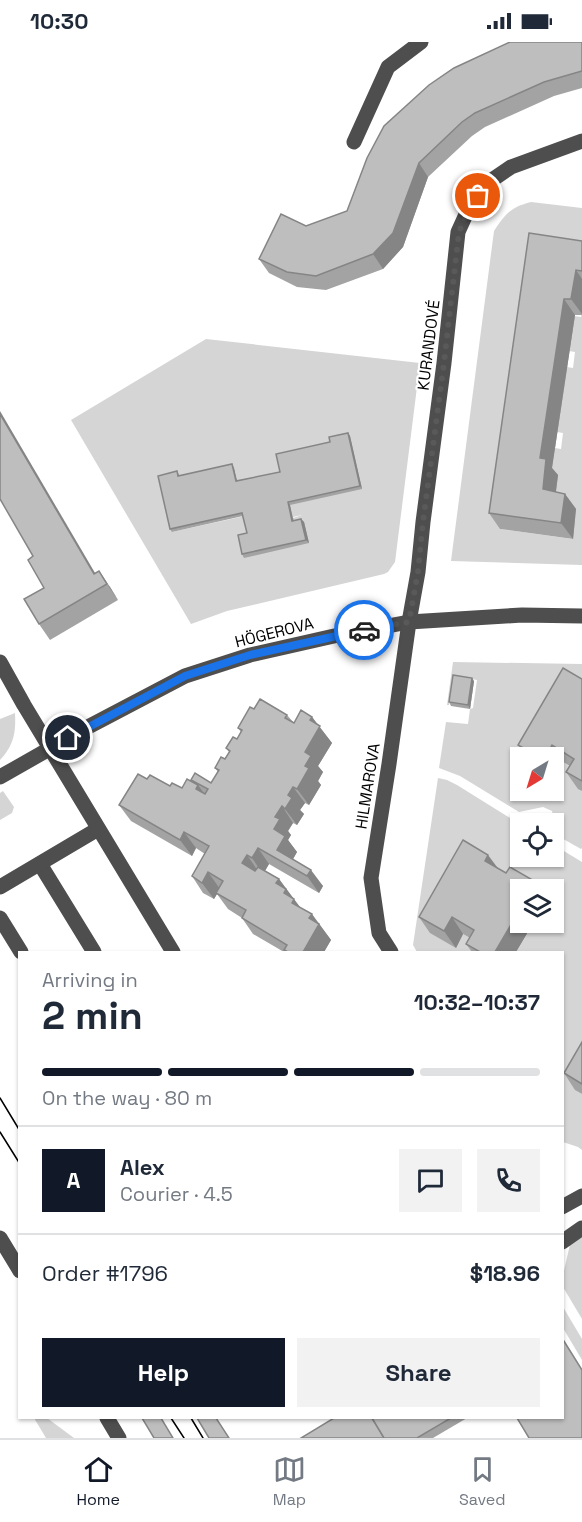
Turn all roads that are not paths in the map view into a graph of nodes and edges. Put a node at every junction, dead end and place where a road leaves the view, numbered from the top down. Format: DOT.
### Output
graph roads {
  1 [pos="421,42"];
  2 [pos="582,141"];
  3 [pos="354,142"];
  4 [pos="582,616"];
  5 [pos="409,622"];
  6 [pos="0,662"];
  7 [pos="50,748"];
  8 [pos="0,777"];
  9 [pos="98,829"];
  10 [pos="40,864"];
  11 [pos="0,887"];
  12 [pos="0,918"];
  13 [pos="20,951"];
  14 [pos="93,951"];
  15 [pos="171,951"];
  16 [pos="390,951"];
  17 [pos="582,1196"];
  18 [pos="564,1206"];
  19 [pos="582,1228"];
  20 [pos="0,1238"];
  21 [pos="564,1241"];
  22 [pos="18,1268"];
  23 [pos="108,1419"];
  24 [pos="119,1438"];
  1 -- 3 [label="street"];
  2 -- 5 [label="street, KURANDOVÉ"];
  4 -- 5 [label="street, HÖGEROVA"];
  5 -- 7 [label="street, HÖGEROVA"];
  5 -- 16 [label="street, HILMAROVA"];
  6 -- 7 [label="street"];
  7 -- 8 [label="street, HÖGEROVA"];
  7 -- 9 [label="street"];
  9 -- 10 [label="street"];
  9 -- 15 [label="street"];
  10 -- 11 [label="street"];
  10 -- 14 [label="street"];
  12 -- 13 [label="street"];
  17 -- 18 [label="street"];
  19 -- 21 [label="street"];
  20 -- 22 [label="street"];
  23 -- 24 [label="street"];
}
